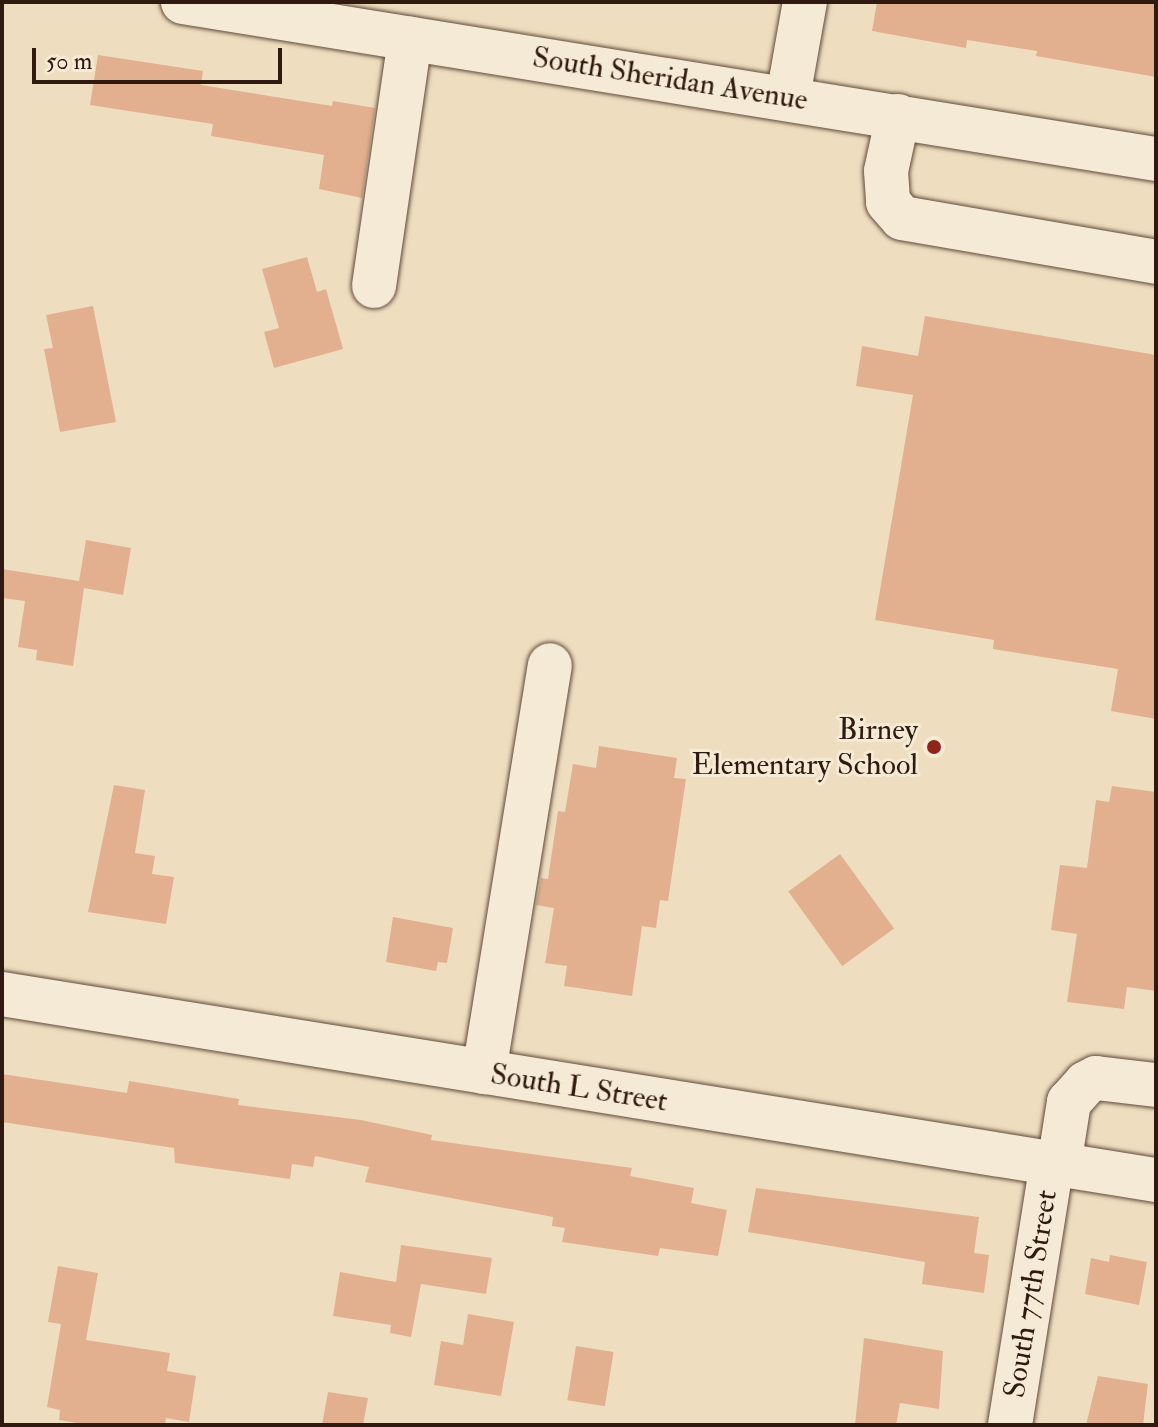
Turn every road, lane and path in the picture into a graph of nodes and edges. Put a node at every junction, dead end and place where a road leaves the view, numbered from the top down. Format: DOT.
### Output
graph roads {
  1 [pos="183,2"];
  2 [pos="805,2"];
  3 [pos="410,39"];
  4 [pos="788,97"];
  5 [pos="898,116"];
  6 [pos="1156,159"];
  7 [pos="1156,262"];
  8 [pos="374,286"];
  9 [pos="550,665"];
  10 [pos="2,994"];
  11 [pos="484,1072"];
  12 [pos="1156,1085"];
  13 [pos="1055,1164"];
  14 [pos="1156,1180"];
  15 [pos="1010,1425"];
  1 -- 3 [label="street, South Sheridan Avenue"];
  2 -- 4 [label="street"];
  3 -- 4 [label="street, South Sheridan Avenue"];
  3 -- 8 [label="street"];
  4 -- 5 [label="street, South Sheridan Avenue"];
  5 -- 6 [label="street, South Sheridan Avenue"];
  5 -- 7 [label="street"];
  9 -- 11 [label="street"];
  10 -- 11 [label="street, South L Street"];
  11 -- 13 [label="street, South L Street"];
  12 -- 13 [label="street, South 77th Street"];
  13 -- 14 [label="street, South L Street"];
  13 -- 15 [label="street, South 77th Street"];
}
